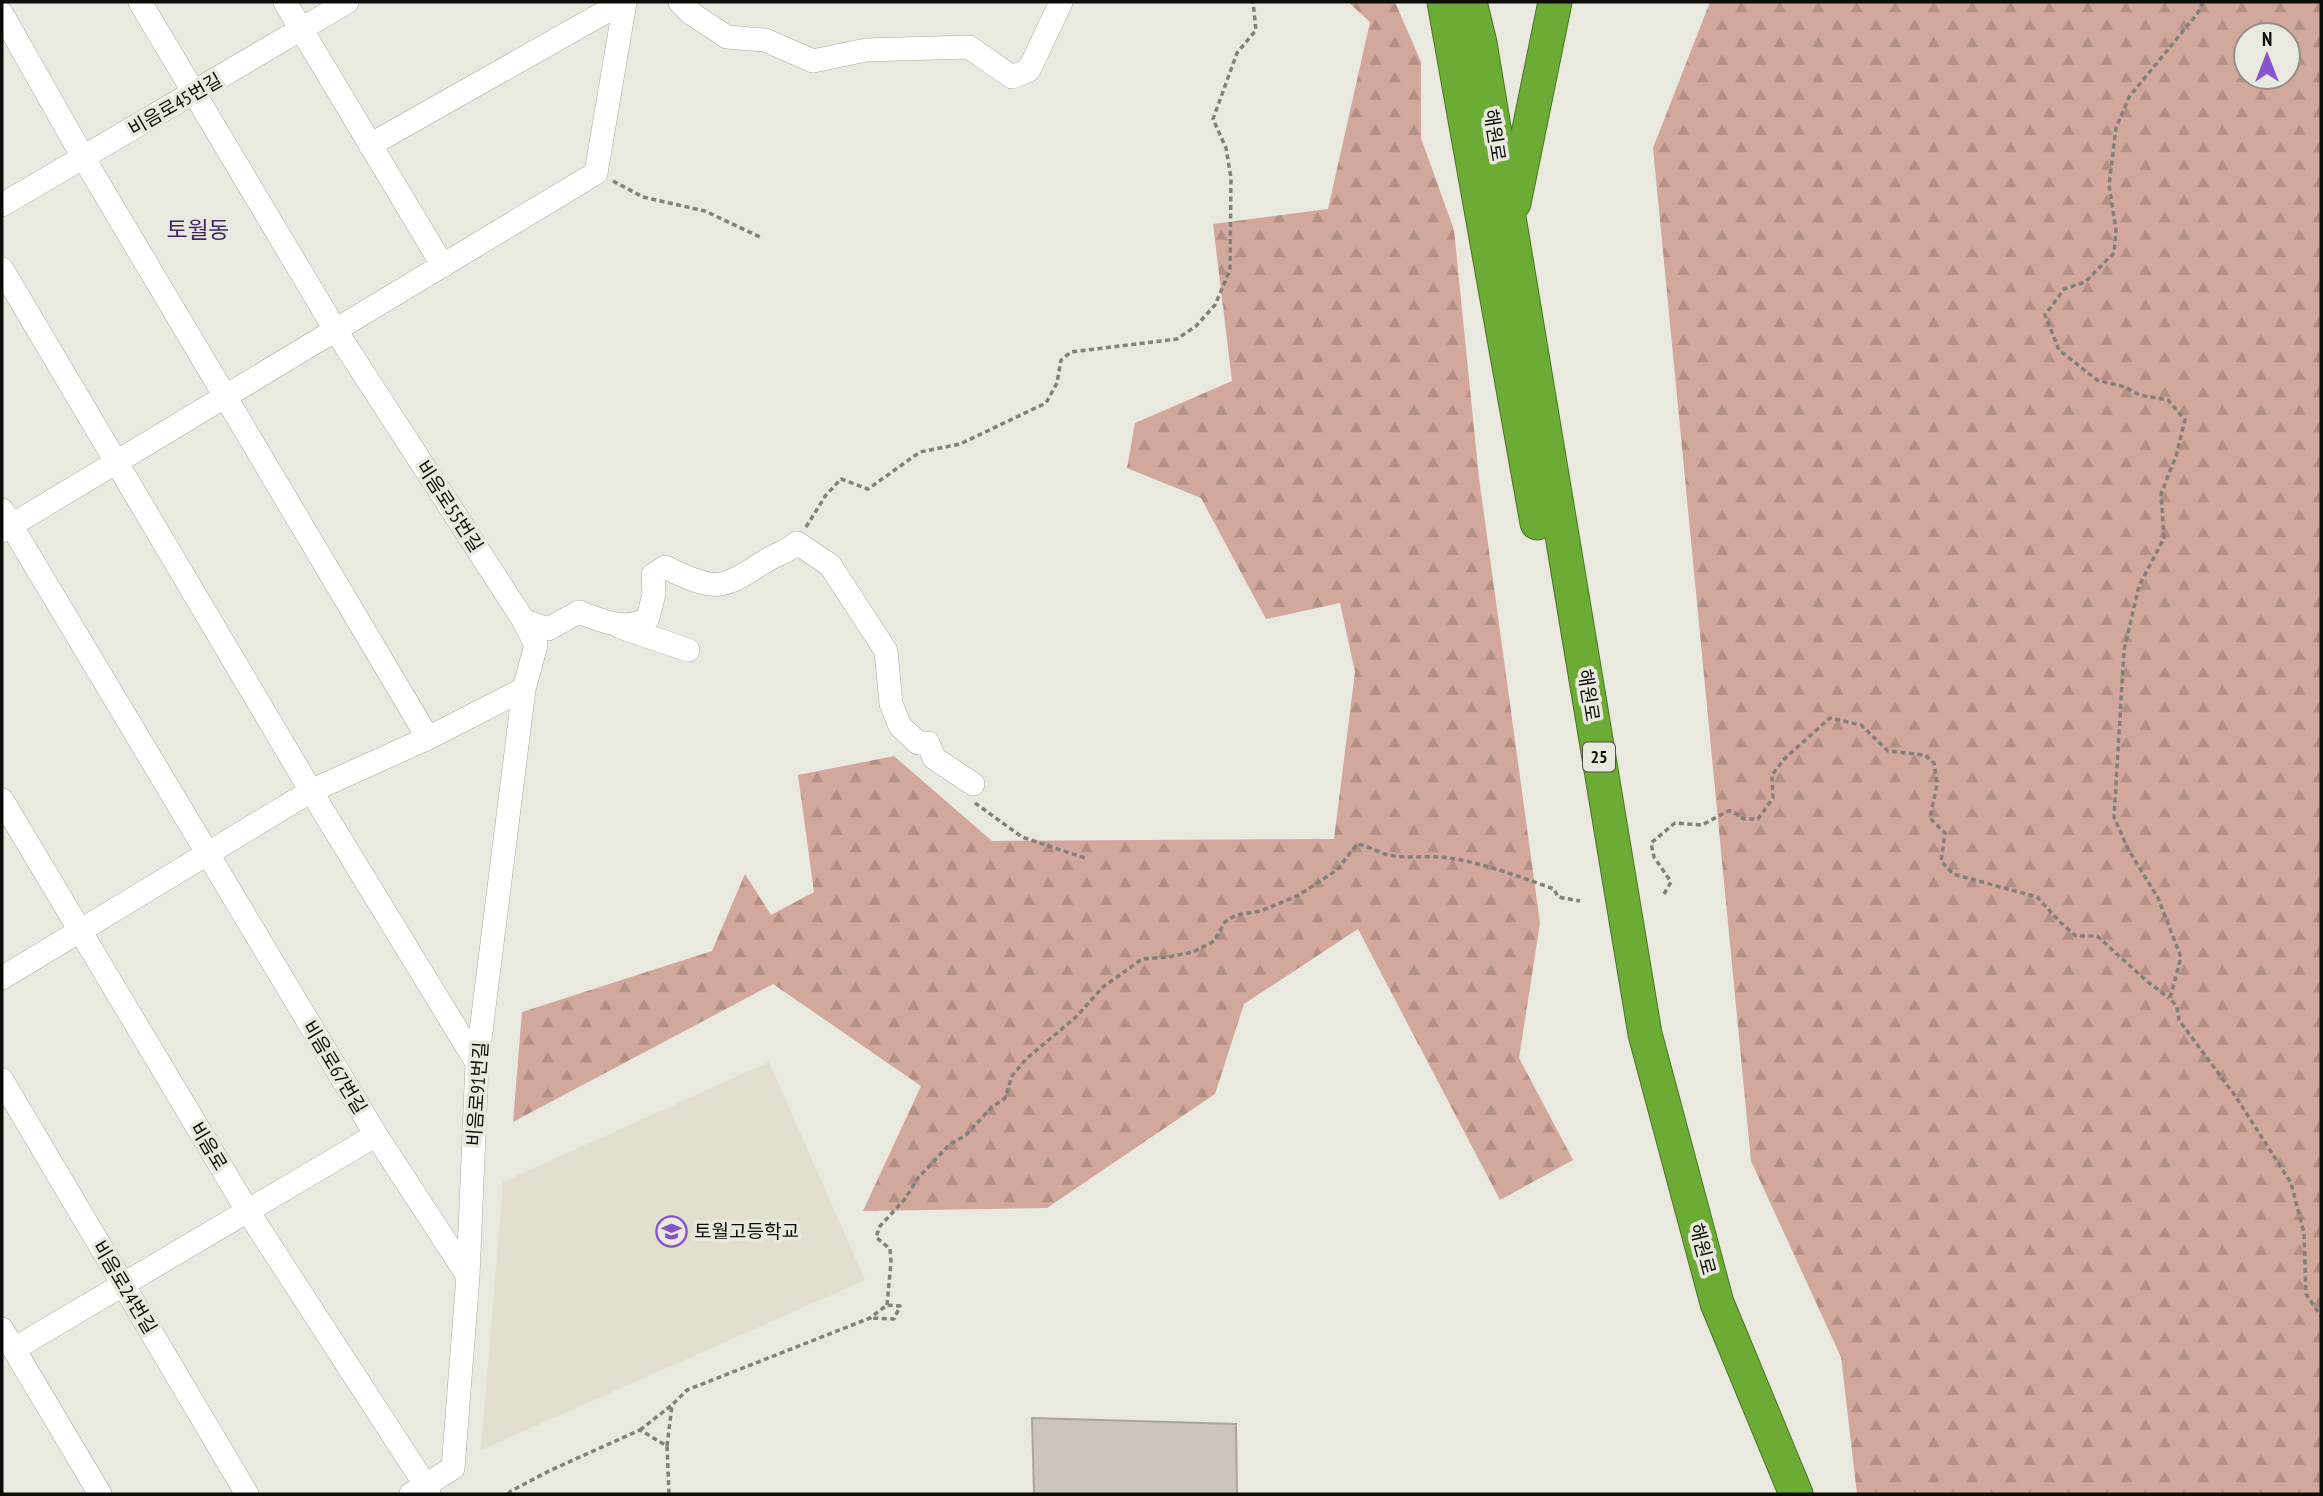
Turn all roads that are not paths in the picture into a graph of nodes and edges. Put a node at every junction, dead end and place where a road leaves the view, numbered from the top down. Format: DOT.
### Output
graph roads {
  1 [pos="139,2"];
  2 [pos="285,2"];
  3 [pos="347,2"];
  4 [pos="624,2"];
  5 [pos="680,2"];
  6 [pos="1061,2"];
  7 [pos="1555,2"];
  8 [pos="1450,7"];
  9 [pos="2,14"];
  10 [pos="301,29"];
  11 [pos="194,93"];
  12 [pos="370,145"];
  13 [pos="83,157"];
  14 [pos="2,205"];
  15 [pos="1510,222"];
  16 [pos="443,266"];
  17 [pos="2,269"];
  18 [pos="336,331"];
  19 [pos="226,397"];
  20 [pos="116,462"];
  21 [pos="5,522"];
  22 [pos="524,621"];
  23 [pos="607,623"];
  24 [pos="688,650"];
  25 [pos="524,690"];
  26 [pos="428,738"];
  27 [pos="973,784"];
  28 [pos="311,791"];
  29 [pos="2,800"];
  30 [pos="208,853"];
  31 [pos="80,931"];
  32 [pos="2,978"];
  33 [pos="477,1063"];
  34 [pos="2,1080"];
  35 [pos="376,1135"];
  36 [pos="247,1210"];
  37 [pos="468,1276"];
  38 [pos="123,1285"];
  39 [pos="2,1329"];
  40 [pos="14,1349"];
  41 [pos="422,1492"];
  42 [pos="100,1494"];
  43 [pos="247,1494"];
  44 [pos="1772,1494"];
  45 [pos="1796,1494"];
  1 -- 11 [label="street, 비음로55번길"];
  2 -- 10 [label="street"];
  3 -- 10 [label="street, 비음로45번길"];
  4 -- 12 [label="street"];
  4 -- 16 [label="street"];
  5 -- 6 [label="street"];
  7 -- 15 [label="highway"];
  8 -- 15 [label="highway, 해원로 / 25"];
  8 -- 44 [label="highway, 해원로 / 25"];
  9 -- 13 [label="street"];
  10 -- 11 [label="street, 비음로45번길"];
  10 -- 12 [label="street"];
  11 -- 13 [label="street, 비음로45번길"];
  11 -- 18 [label="street, 비음로55번길"];
  12 -- 16 [label="street"];
  13 -- 14 [label="street, 비음로45번길"];
  13 -- 19 [label="street"];
  15 -- 45 [label="highway, 해원로 / 25"];
  16 -- 18 [label="street"];
  17 -- 20 [label="street"];
  18 -- 19 [label="street"];
  18 -- 22 [label="street, 비음로55번길"];
  19 -- 20 [label="street"];
  19 -- 26 [label="street"];
  20 -- 21 [label="street"];
  20 -- 28 [label="street"];
  21 -- 30 [label="street"];
  22 -- 23 [label="street"];
  22 -- 25 [label="street, 비음로55번길"];
  23 -- 24 [label="street"];
  23 -- 27 [label="street"];
  25 -- 26 [label="street"];
  25 -- 33 [label="street, 비음로91번길"];
  26 -- 28 [label="street"];
  28 -- 30 [label="street"];
  28 -- 33 [label="street"];
  29 -- 31 [label="street, 비음로"];
  30 -- 31 [label="street"];
  30 -- 35 [label="street, 비음로67번길"];
  31 -- 32 [label="street"];
  31 -- 36 [label="street, 비음로"];
  33 -- 37 [label="street, 비음로91번길"];
  34 -- 38 [label="street, 비음로24번길"];
  35 -- 36 [label="street"];
  35 -- 37 [label="street, 비음로67번길"];
  36 -- 38 [label="street"];
  36 -- 41 [label="street, 비음로"];
  37 -- 41 [label="street, 비음로91번길"];
  38 -- 40 [label="street"];
  38 -- 43 [label="street, 비음로24번길"];
  39 -- 40 [label="street"];
  40 -- 42 [label="street"];
}
